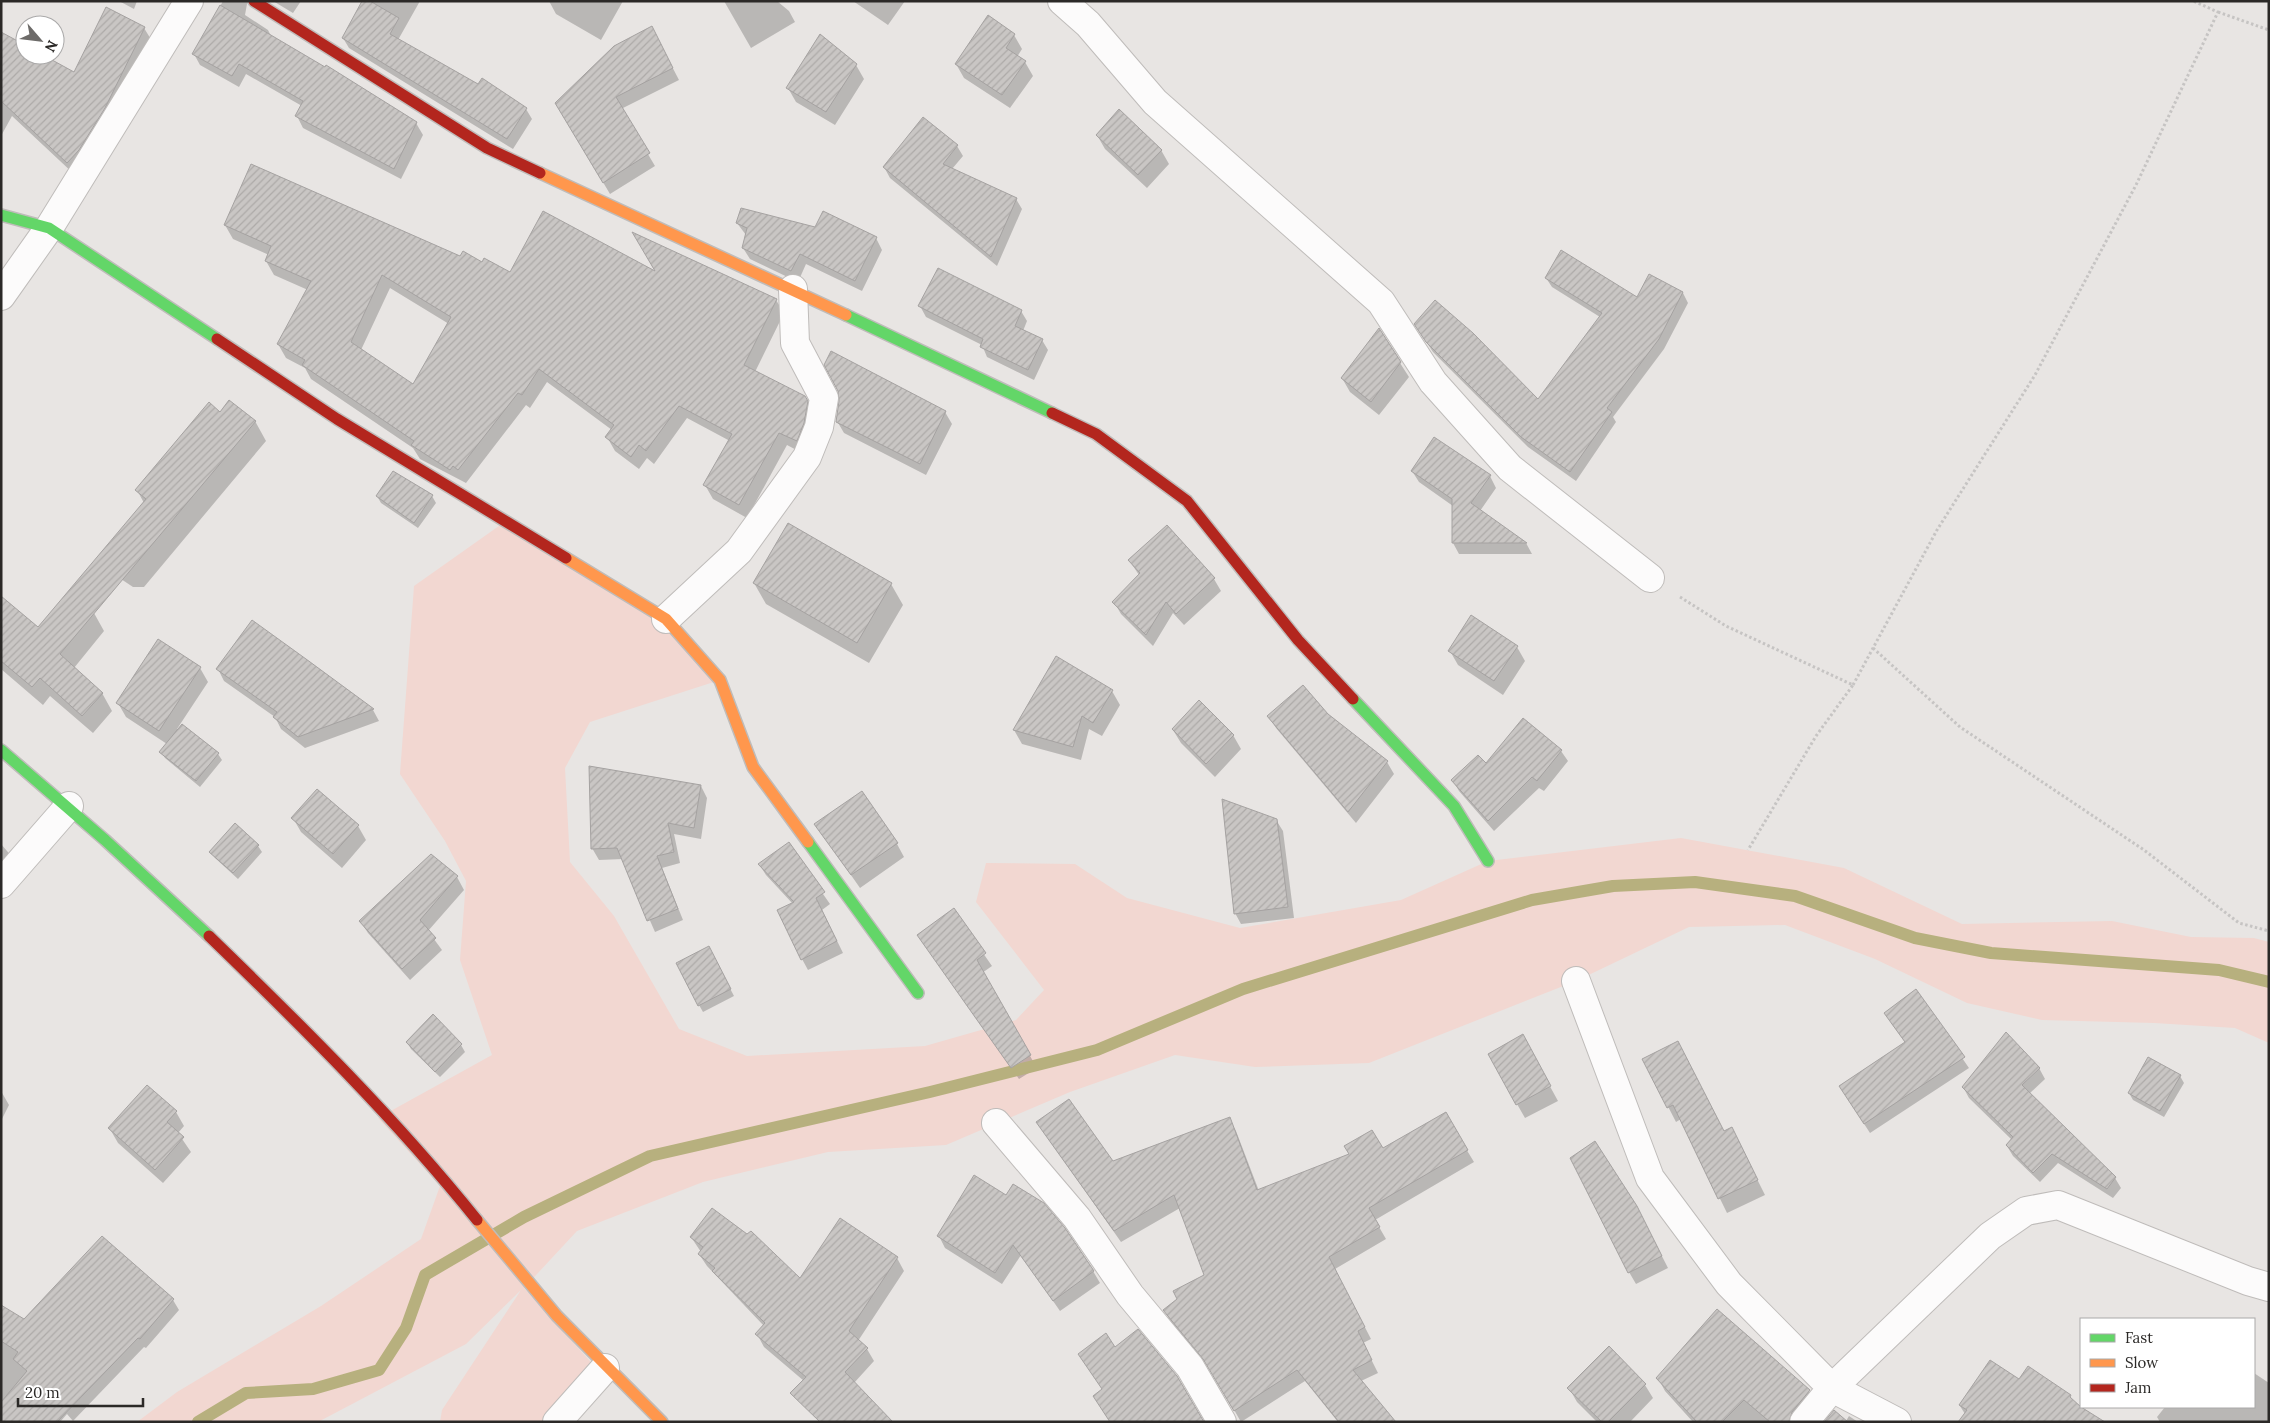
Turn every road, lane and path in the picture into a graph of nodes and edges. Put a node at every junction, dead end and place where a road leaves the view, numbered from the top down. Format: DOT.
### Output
graph roads {
  1 [pos="189,1"];
  2 [pos="254,1"];
  3 [pos="1062,1"];
  4 [pos="2193,1"];
  5 [pos="2218,12"];
  6 [pos="2269,30"];
  7 [pos="1,215"];
  8 [pos="49,228"];
  9 [pos="793,289"];
  10 [pos="1,296"];
  11 [pos="1650,578"];
  12 [pos="666,619"];
  13 [pos="1873,648"];
  14 [pos="1853,685"];
  15 [pos="1,750"];
  16 [pos="69,806"];
  17 [pos="1748,850"];
  18 [pos="1488,862"];
  19 [pos="1,884"];
  20 [pos="2269,930"];
  21 [pos="1576,982"];
  22 [pos="918,993"];
  23 [pos="996,1123"];
  24 [pos="2269,1287"];
  25 [pos="605,1368"];
  26 [pos="1832,1388"];
  27 [pos="557,1422"];
  28 [pos="662,1422"];
  29 [pos="1222,1422"];
  30 [pos="1804,1422"];
  31 [pos="1897,1422"];
  1 -- 8 [label="street"];
  2 -- 9 [label="street"];
  3 -- 11 [label="street"];
  4 -- 5 [label="path"];
  5 -- 6 [label="path"];
  5 -- 13 [label="path"];
  7 -- 8 [label="street"];
  8 -- 10 [label="street"];
  8 -- 12 [label="street"];
  9 -- 12 [label="street"];
  9 -- 18 [label="street"];
  11 -- 14 [label="path"];
  12 -- 22 [label="street"];
  13 -- 14 [label="path"];
  13 -- 20 [label="path"];
  14 -- 17 [label="path"];
  15 -- 16 [label="street"];
  16 -- 19 [label="street"];
  16 -- 25 [label="street"];
  21 -- 26 [label="street"];
  23 -- 29 [label="street"];
  24 -- 26 [label="street"];
  25 -- 27 [label="street"];
  25 -- 28 [label="street"];
  26 -- 30 [label="street"];
  26 -- 31 [label="street"];
}
